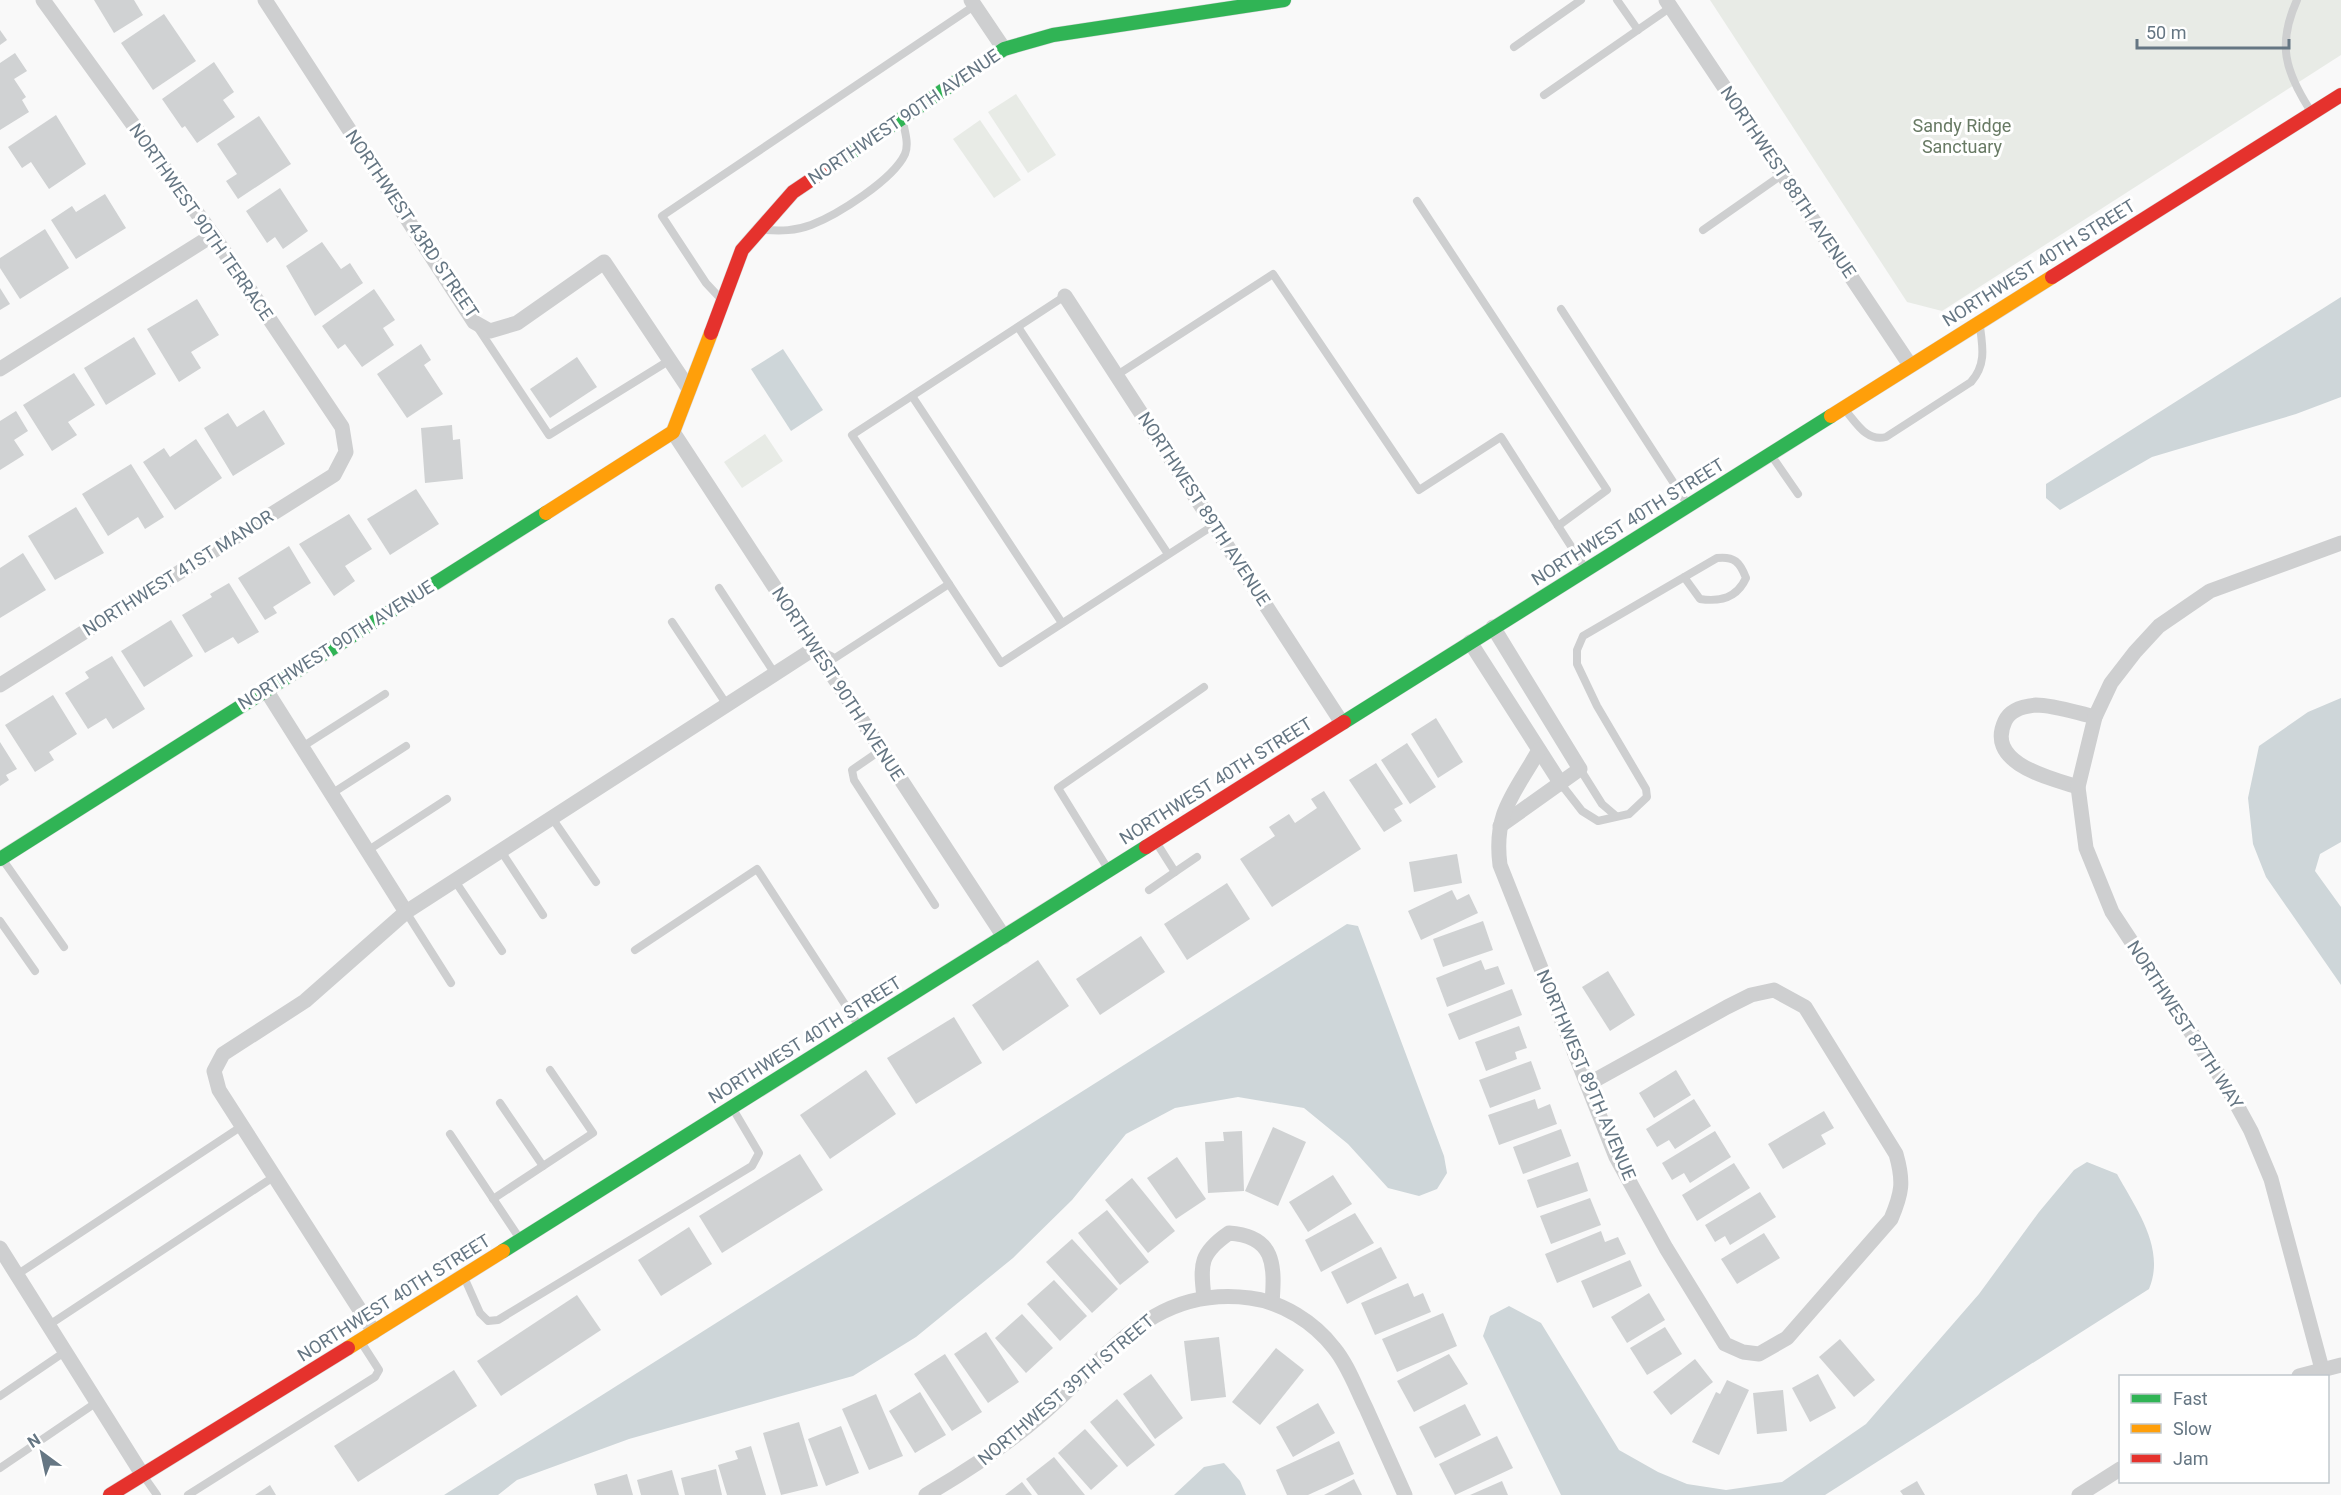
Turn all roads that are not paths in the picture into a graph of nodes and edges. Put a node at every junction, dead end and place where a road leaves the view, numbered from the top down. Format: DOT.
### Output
graph roads {
  1 [pos="43,0"];
  2 [pos="265,0"];
  3 [pos="1284,0"];
  4 [pos="1581,0"];
  5 [pos="1617,0"];
  6 [pos="2296,0"];
  7 [pos="973,3"];
  8 [pos="1668,3"];
  9 [pos="1638,30"];
  10 [pos="1514,47"];
  11 [pos="1004,49"];
  12 [pos="1544,95"];
  13 [pos="2341,95"];
  14 [pos="2312,113"];
  15 [pos="902,118"];
  16 [pos="1783,174"];
  17 [pos="1417,201"];
  18 [pos="758,230"];
  19 [pos="1703,230"];
  20 [pos="213,235"];
  21 [pos="1065,296"];
  22 [pos="722,300"];
  23 [pos="1561,309"];
  24 [pos="1979,321"];
  25 [pos="474,322"];
  26 [pos="1018,327"];
  27 [pos="670,360"];
  28 [pos="1910,364"];
  29 [pos="0,369"];
  30 [pos="1117,375"];
  31 [pos="689,389"];
  32 [pos="912,396"];
  33 [pos="1843,407"];
  34 [pos="673,432"];
  35 [pos="346,452"];
  36 [pos="1770,454"];
  37 [pos="1798,494"];
  38 [pos="1689,506"];
  39 [pos="1214,525"];
  40 [pos="1558,526"];
  41 [pos="2341,543"];
  42 [pos="1168,554"];
  43 [pos="1586,569"];
  44 [pos="1684,577"];
  45 [pos="949,584"];
  46 [pos="719,588"];
  47 [pos="672,622"];
  48 [pos="1062,623"];
  49 [pos="1493,627"];
  50 [pos="1470,642"];
  51 [pos="815,648"];
  52 [pos="775,674"];
  53 [pos="0,685"];
  54 [pos="1204,687"];
  55 [pos="266,690"];
  56 [pos="385,694"];
  57 [pos="727,705"];
  58 [pos="2095,717"];
  59 [pos="1342,723"];
  60 [pos="406,746"];
  61 [pos="302,747"];
  62 [pos="881,750"];
  63 [pos="1539,750"];
  64 [pos="1580,769"];
  65 [pos="1561,784"];
  66 [pos="2078,787"];
  67 [pos="332,794"];
  68 [pos="447,799"];
  69 [pos="1616,816"];
  70 [pos="552,818"];
  71 [pos="1500,826"];
  72 [pos="1156,841"];
  73 [pos="367,851"];
  74 [pos="501,851"];
  75 [pos="1197,857"];
  76 [pos="1,859"];
  77 [pos="1108,871"];
  78 [pos="1175,872"];
  79 [pos="455,880"];
  80 [pos="596,882"];
  81 [pos="1149,890"];
  82 [pos="936,905"];
  83 [pos="406,912"];
  84 [pos="543,915"];
  85 [pos="0,921"];
  86 [pos="1004,937"];
  87 [pos="64,947"];
  88 [pos="635,950"];
  89 [pos="502,951"];
  90 [pos="35,971"];
  91 [pos="451,983"];
  92 [pos="860,1027"];
  93 [pos="550,1070"];
  94 [pos="1588,1084"];
  95 [pos="500,1103"];
  96 [pos="732,1107"];
  97 [pos="242,1126"];
  98 [pos="450,1134"];
  99 [pos="543,1166"];
  100 [pos="275,1176"];
  101 [pos="493,1199"];
  102 [pos="520,1240"];
  103 [pos="0,1248"];
  104 [pos="18,1274"];
  105 [pos="464,1276"];
  106 [pos="1204,1297"];
  107 [pos="1272,1303"];
  108 [pos="49,1325"];
  109 [pos="374,1332"];
  110 [pos="360,1341"];
  111 [pos="66,1352"];
  112 [pos="2341,1365"];
  113 [pos="2322,1369"];
  114 [pos="2305,1375"];
  115 [pos="0,1396"];
  116 [pos="97,1402"];
  117 [pos="0,1468"];
  118 [pos="2119,1470"];
  119 [pos="142,1474"];
  120 [pos="110,1495"];
  121 [pos="157,1495"];
  122 [pos="188,1495"];
  123 [pos="926,1495"];
  124 [pos="1406,1495"];
  125 [pos="2079,1495"];
  1 -- 20 [label="street, NORTHWEST 90TH TERRACE"];
  2 -- 25 [label="street, NORTHWEST 43RD STREET"];
  3 -- 11 [label="street, NORTHWEST 90TH AVENUE"];
  4 -- 10 [label="lane"];
  5 -- 9 [label="lane"];
  6 -- 14 [label="lane"];
  7 -- 11 [label="street"];
  7 -- 22 [label="lane"];
  8 -- 9 [label="lane"];
  8 -- 16 [label="street, NORTHWEST 88TH AVENUE"];
  9 -- 12 [label="lane"];
  11 -- 15 [label="street, NORTHWEST 90TH AVENUE"];
  13 -- 14 [label="street, NORTHWEST 40TH STREET"];
  14 -- 24 [label="street, NORTHWEST 40TH STREET"];
  15 -- 18 [label="street, NORTHWEST 90TH AVENUE"];
  15 -- 18 [label="lane"];
  16 -- 19 [label="lane"];
  16 -- 28 [label="street, NORTHWEST 88TH AVENUE"];
  17 -- 40 [label="lane"];
  18 -- 22 [label="street, NORTHWEST 90TH AVENUE"];
  20 -- 29 [label="street"];
  20 -- 35 [label="street, NORTHWEST 90TH TERRACE"];
  21 -- 26 [label="lane"];
  21 -- 30 [label="street, NORTHWEST 89TH AVENUE"];
  22 -- 31 [label="street, NORTHWEST 90TH AVENUE"];
  23 -- 38 [label="lane"];
  24 -- 28 [label="street, NORTHWEST 40TH STREET"];
  24 -- 33 [label="lane"];
  25 -- 27 [label="street, NORTHWEST 43RD STREET"];
  25 -- 27 [label="lane"];
  26 -- 32 [label="lane"];
  26 -- 42 [label="lane"];
  27 -- 31 [label="street"];
  28 -- 33 [label="street, NORTHWEST 40TH STREET"];
  30 -- 39 [label="street, NORTHWEST 89TH AVENUE"];
  30 -- 40 [label="lane"];
  31 -- 34 [label="street, NORTHWEST 90TH AVENUE"];
  32 -- 45 [label="lane"];
  32 -- 48 [label="lane"];
  33 -- 36 [label="street, NORTHWEST 40TH STREET"];
  34 -- 51 [label="street, NORTHWEST 90TH AVENUE"];
  34 -- 55 [label="street, NORTHWEST 90TH AVENUE"];
  35 -- 53 [label="street, NORTHWEST 41ST MANOR"];
  36 -- 37 [label="lane"];
  36 -- 38 [label="street, NORTHWEST 40TH STREET"];
  38 -- 43 [label="street, NORTHWEST 40TH STREET"];
  39 -- 42 [label="lane"];
  39 -- 59 [label="street, NORTHWEST 89TH AVENUE"];
  40 -- 43 [label="lane"];
  41 -- 58 [label="street, NORTHWEST 87TH WAY"];
  42 -- 48 [label="lane"];
  43 -- 49 [label="street, NORTHWEST 40TH STREET"];
  44 -- 44 [label="lane"];
  44 -- 69 [label="lane"];
  45 -- 48 [label="lane"];
  45 -- 51 [label="lane"];
  46 -- 52 [label="lane"];
  47 -- 57 [label="lane"];
  49 -- 50 [label="street, NORTHWEST 40TH STREET"];
  49 -- 64 [label="street"];
  50 -- 59 [label="street, NORTHWEST 40TH STREET"];
  50 -- 63 [label="street"];
  51 -- 52 [label="street"];
  51 -- 62 [label="street, NORTHWEST 90TH AVENUE"];
  52 -- 57 [label="street"];
  54 -- 77 [label="lane"];
  55 -- 61 [label="street"];
  55 -- 76 [label="street, NORTHWEST 90TH AVENUE"];
  56 -- 61 [label="lane"];
  57 -- 70 [label="street"];
  58 -- 66 [label="street, NORTHWEST 87TH WAY"];
  58 -- 66 [label="street"];
  59 -- 72 [label="street, NORTHWEST 40TH STREET"];
  60 -- 67 [label="lane"];
  61 -- 67 [label="street"];
  62 -- 82 [label="lane"];
  62 -- 86 [label="street, NORTHWEST 90TH AVENUE"];
  63 -- 65 [label="street"];
  63 -- 71 [label="street, NORTHWEST 89TH AVENUE"];
  64 -- 65 [label="street"];
  64 -- 69 [label="lane"];
  65 -- 69 [label="lane"];
  65 -- 71 [label="street"];
  66 -- 113 [label="street, NORTHWEST 87TH WAY"];
  67 -- 73 [label="street"];
  68 -- 73 [label="lane"];
  70 -- 74 [label="street"];
  70 -- 80 [label="lane"];
  71 -- 94 [label="street, NORTHWEST 89TH AVENUE"];
  72 -- 77 [label="street, NORTHWEST 40TH STREET"];
  72 -- 78 [label="lane"];
  73 -- 83 [label="street"];
  74 -- 79 [label="street"];
  74 -- 84 [label="lane"];
  75 -- 78 [label="lane"];
  76 -- 87 [label="lane"];
  77 -- 86 [label="street, NORTHWEST 40TH STREET"];
  78 -- 81 [label="lane"];
  79 -- 83 [label="street"];
  79 -- 89 [label="lane"];
  83 -- 91 [label="lane"];
  83 -- 97 [label="street"];
  85 -- 90 [label="lane"];
  86 -- 92 [label="street, NORTHWEST 40TH STREET"];
  88 -- 92 [label="lane"];
  92 -- 96 [label="street, NORTHWEST 40TH STREET"];
  93 -- 99 [label="lane"];
  94 -- 94 [label="street, NORTHWEST 89TH AVENUE"];
  95 -- 99 [label="lane"];
  96 -- 102 [label="street, NORTHWEST 40TH STREET"];
  96 -- 105 [label="lane"];
  97 -- 100 [label="street"];
  97 -- 104 [label="lane"];
  98 -- 101 [label="lane"];
  99 -- 101 [label="lane"];
  100 -- 108 [label="lane"];
  100 -- 109 [label="street"];
  101 -- 102 [label="lane"];
  102 -- 105 [label="street, NORTHWEST 40TH STREET"];
  103 -- 104 [label="street"];
  104 -- 108 [label="street"];
  105 -- 109 [label="street, NORTHWEST 40TH STREET"];
  106 -- 107 [label="street, NORTHWEST 39TH STREET"];
  106 -- 107 [label="street"];
  106 -- 123 [label="street, NORTHWEST 39TH STREET"];
  107 -- 124 [label="street, NORTHWEST 39TH STREET"];
  108 -- 111 [label="street"];
  109 -- 110 [label="street, NORTHWEST 40TH STREET"];
  110 -- 119 [label="street, NORTHWEST 40TH STREET"];
  110 -- 122 [label="lane"];
  111 -- 115 [label="lane"];
  111 -- 116 [label="street"];
  112 -- 113 [label="street"];
  113 -- 114 [label="street"];
  116 -- 117 [label="lane"];
  116 -- 119 [label="street"];
  118 -- 125 [label="street"];
  119 -- 120 [label="street, NORTHWEST 40TH STREET"];
  119 -- 121 [label="lane"];
}
